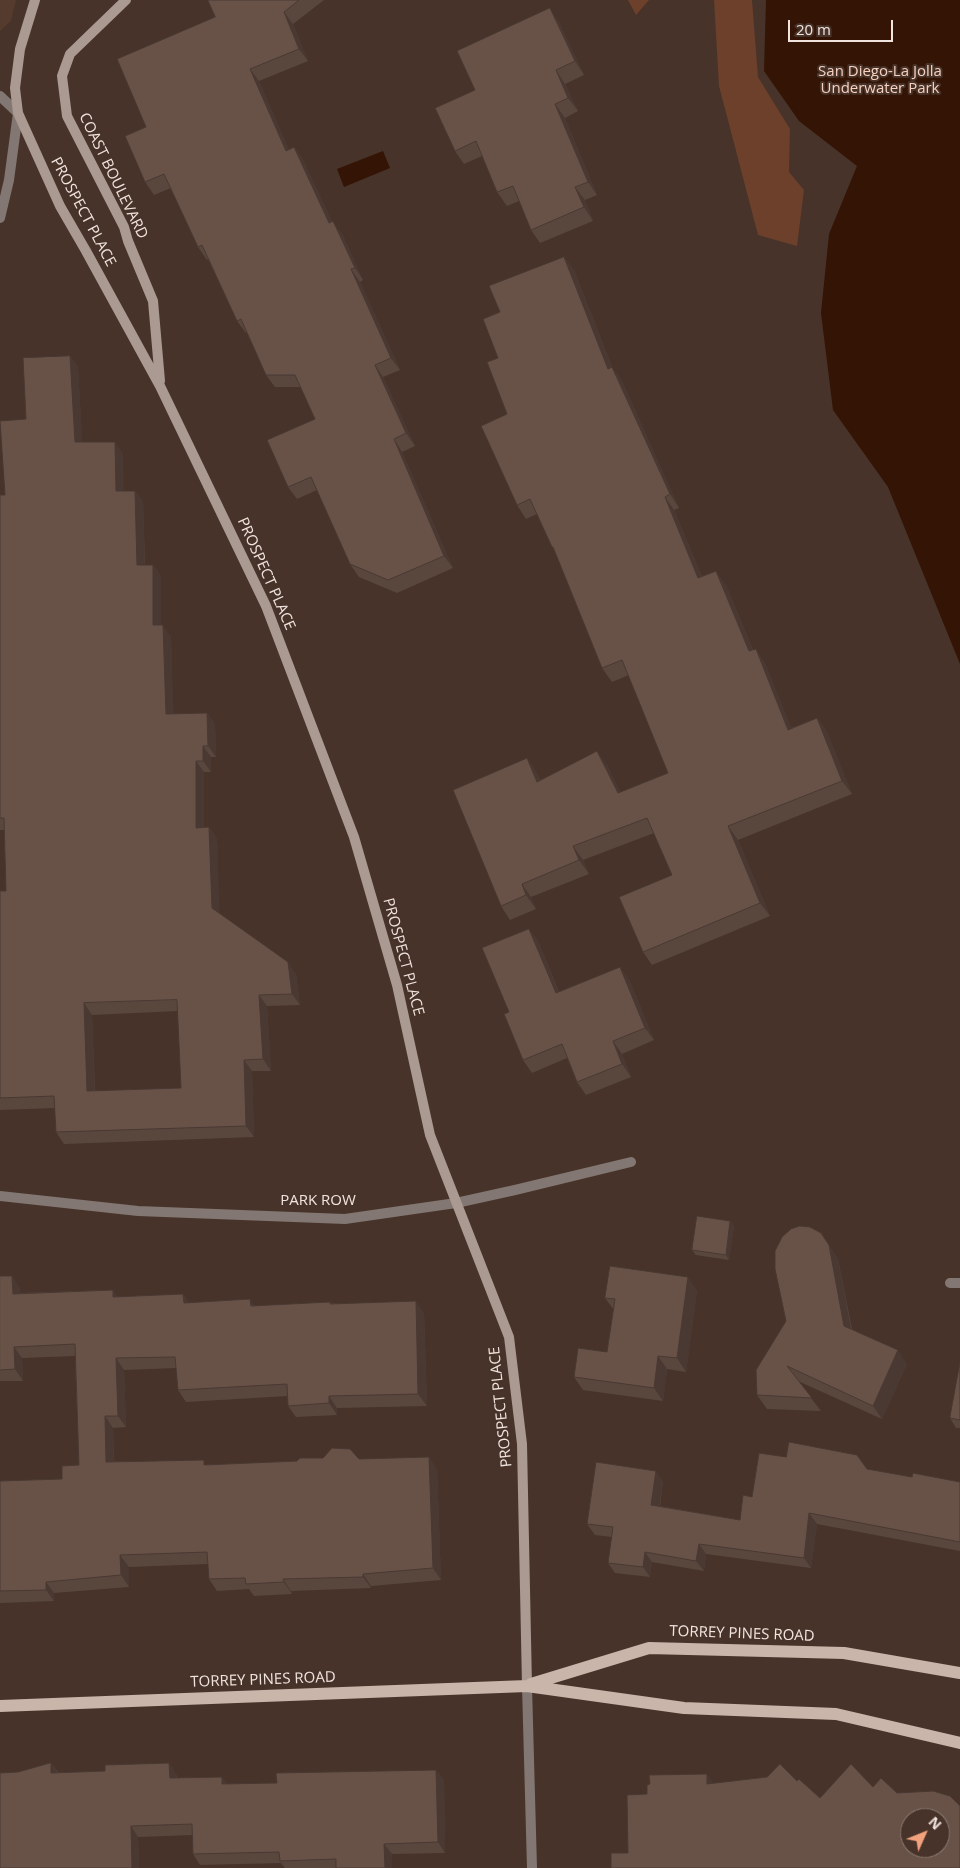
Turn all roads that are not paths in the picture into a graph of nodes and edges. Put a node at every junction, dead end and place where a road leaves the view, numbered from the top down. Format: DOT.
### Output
graph roads {
  1 [pos="35,0"];
  2 [pos="126,0"];
  3 [pos="0,96"];
  4 [pos="18,114"];
  5 [pos="0,218"];
  6 [pos="160,386"];
  7 [pos="631,1162"];
  8 [pos="0,1196"];
  9 [pos="456,1203"];
  10 [pos="960,1673"];
  11 [pos="526,1686"];
  12 [pos="0,1706"];
  13 [pos="960,1743"];
  14 [pos="532,1868"];
  1 -- 4 [label="main road, PROSPECT PLACE"];
  2 -- 6 [label="main road, COAST BOULEVARD"];
  3 -- 4 [label="street"];
  4 -- 5 [label="street"];
  4 -- 6 [label="main road, PROSPECT PLACE"];
  6 -- 9 [label="main road, PROSPECT PLACE"];
  7 -- 9 [label="street, PARK ROW"];
  8 -- 9 [label="street, PARK ROW"];
  9 -- 11 [label="main road, PROSPECT PLACE"];
  10 -- 11 [label="main road, TORREY PINES ROAD"];
  11 -- 12 [label="main road, TORREY PINES ROAD"];
  11 -- 13 [label="main road, TORREY PINES ROAD"];
  11 -- 14 [label="street, PROSPECT PLACE"];
}
